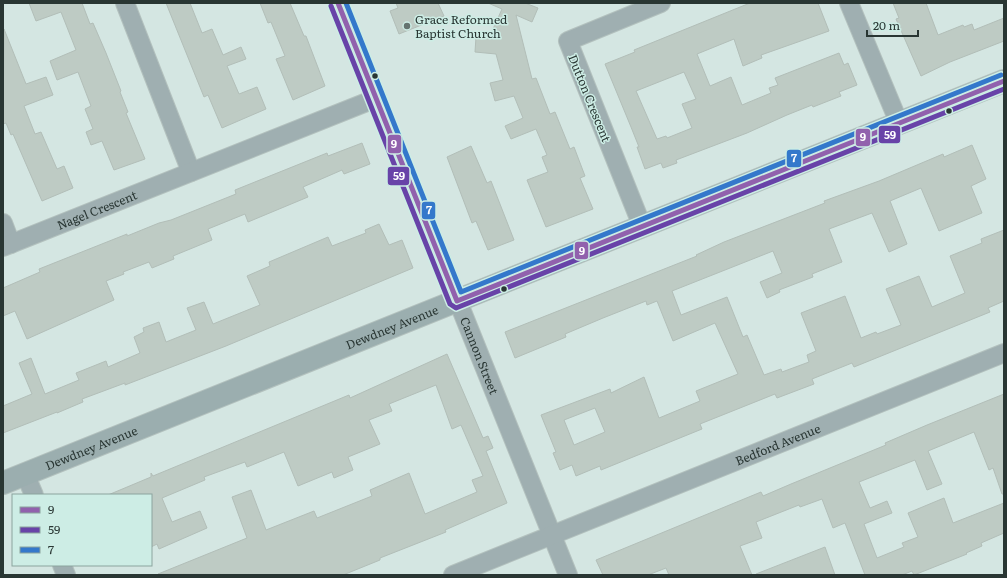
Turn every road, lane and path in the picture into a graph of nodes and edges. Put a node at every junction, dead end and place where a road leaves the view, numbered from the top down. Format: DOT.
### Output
graph roads {
  1 [pos="125,3"];
  2 [pos="338,3"];
  3 [pos="661,3"];
  4 [pos="849,3"];
  5 [pos="1004,81"];
  6 [pos="377,98"];
  7 [pos="899,123"];
  8 [pos="191,172"];
  9 [pos="3,223"];
  10 [pos="642,226"];
  11 [pos="7,245"];
  12 [pos="457,301"];
  13 [pos="1004,354"];
  14 [pos="25,474"];
  15 [pos="3,483"];
  16 [pos="34,494"];
  17 [pos="552,535"];
  18 [pos="453,575"];
  19 [pos="568,575"];
  1 -- 8 [label="street"];
  2 -- 6 [label="street, Cannon Street"];
  3 -- 10 [label="street, Dutton Crescent"];
  4 -- 7 [label="street"];
  5 -- 7 [label="street, Dewdney Avenue"];
  6 -- 8 [label="street, Nagel Crescent"];
  6 -- 12 [label="street, Cannon Street"];
  7 -- 10 [label="street, Dewdney Avenue"];
  8 -- 11 [label="street, Nagel Crescent"];
  9 -- 11 [label="street"];
  10 -- 12 [label="street, Dewdney Avenue"];
  12 -- 14 [label="street, Dewdney Avenue"];
  12 -- 17 [label="street, Cannon Street"];
  13 -- 17 [label="street, Bedford Avenue"];
  14 -- 15 [label="street, Dewdney Avenue"];
  14 -- 16 [label="street"];
  17 -- 18 [label="street, Bedford Avenue"];
  17 -- 19 [label="street, Cannon Street"];
}
